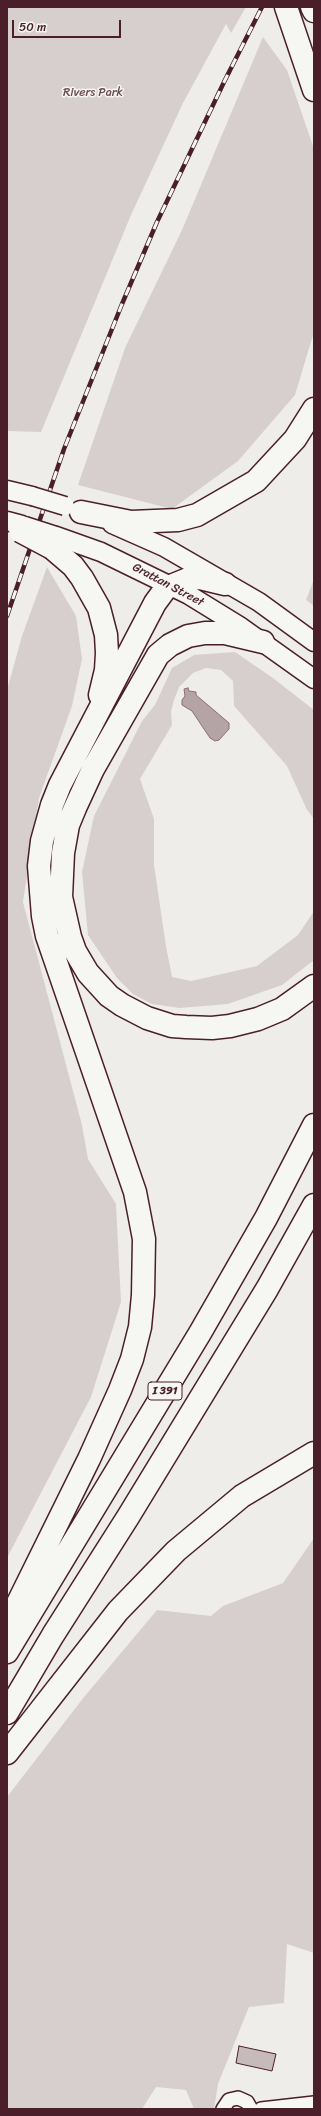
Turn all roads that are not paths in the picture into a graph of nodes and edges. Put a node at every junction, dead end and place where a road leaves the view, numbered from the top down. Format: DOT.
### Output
graph roads {
  1 [pos="312,7"];
  2 [pos="314,11"];
  3 [pos="288,13"];
  4 [pos="314,90"];
  5 [pos="314,409"];
  6 [pos="7,490"];
  7 [pos="73,509"];
  8 [pos="14,525"];
  9 [pos="54,542"];
  10 [pos="225,584"];
  11 [pos="170,585"];
  12 [pos="263,642"];
  13 [pos="314,642"];
  14 [pos="314,679"];
  15 [pos="83,739"];
  16 [pos="314,986"];
  17 [pos="314,1125"];
  18 [pos="314,1205"];
  19 [pos="314,1453"];
  20 [pos="7,1625"];
  21 [pos="7,1652"];
  22 [pos="7,1713"];
  23 [pos="7,1753"];
  24 [pos="314,2103"];
  25 [pos="223,2109"];
  26 [pos="251,2109"];
  27 [pos="261,2109"];
  1 -- 2 [label="highway"];
  3 -- 4 [label="highway"];
  5 -- 7 [label="highway"];
  6 -- 7 [label="main road, bridge"];
  7 -- 10 [label="main road"];
  8 -- 9 [label="highway, bridge"];
  9 -- 11 [label="main road, Grattan Street"];
  9 -- 15 [label="highway"];
  10 -- 11 [label="highway"];
  10 -- 13 [label="main road"];
  11 -- 12 [label="main road, Grattan Street"];
  11 -- 15 [label="highway"];
  12 -- 14 [label="main road, Grattan Street"];
  12 -- 16 [label="highway"];
  15 -- 20 [label="highway"];
  17 -- 21 [label="highway, I 391"];
  18 -- 22 [label="highway, I 391"];
  19 -- 23 [label="highway"];
  24 -- 27 [label="street"];
  25 -- 26 [label="street"];
}
